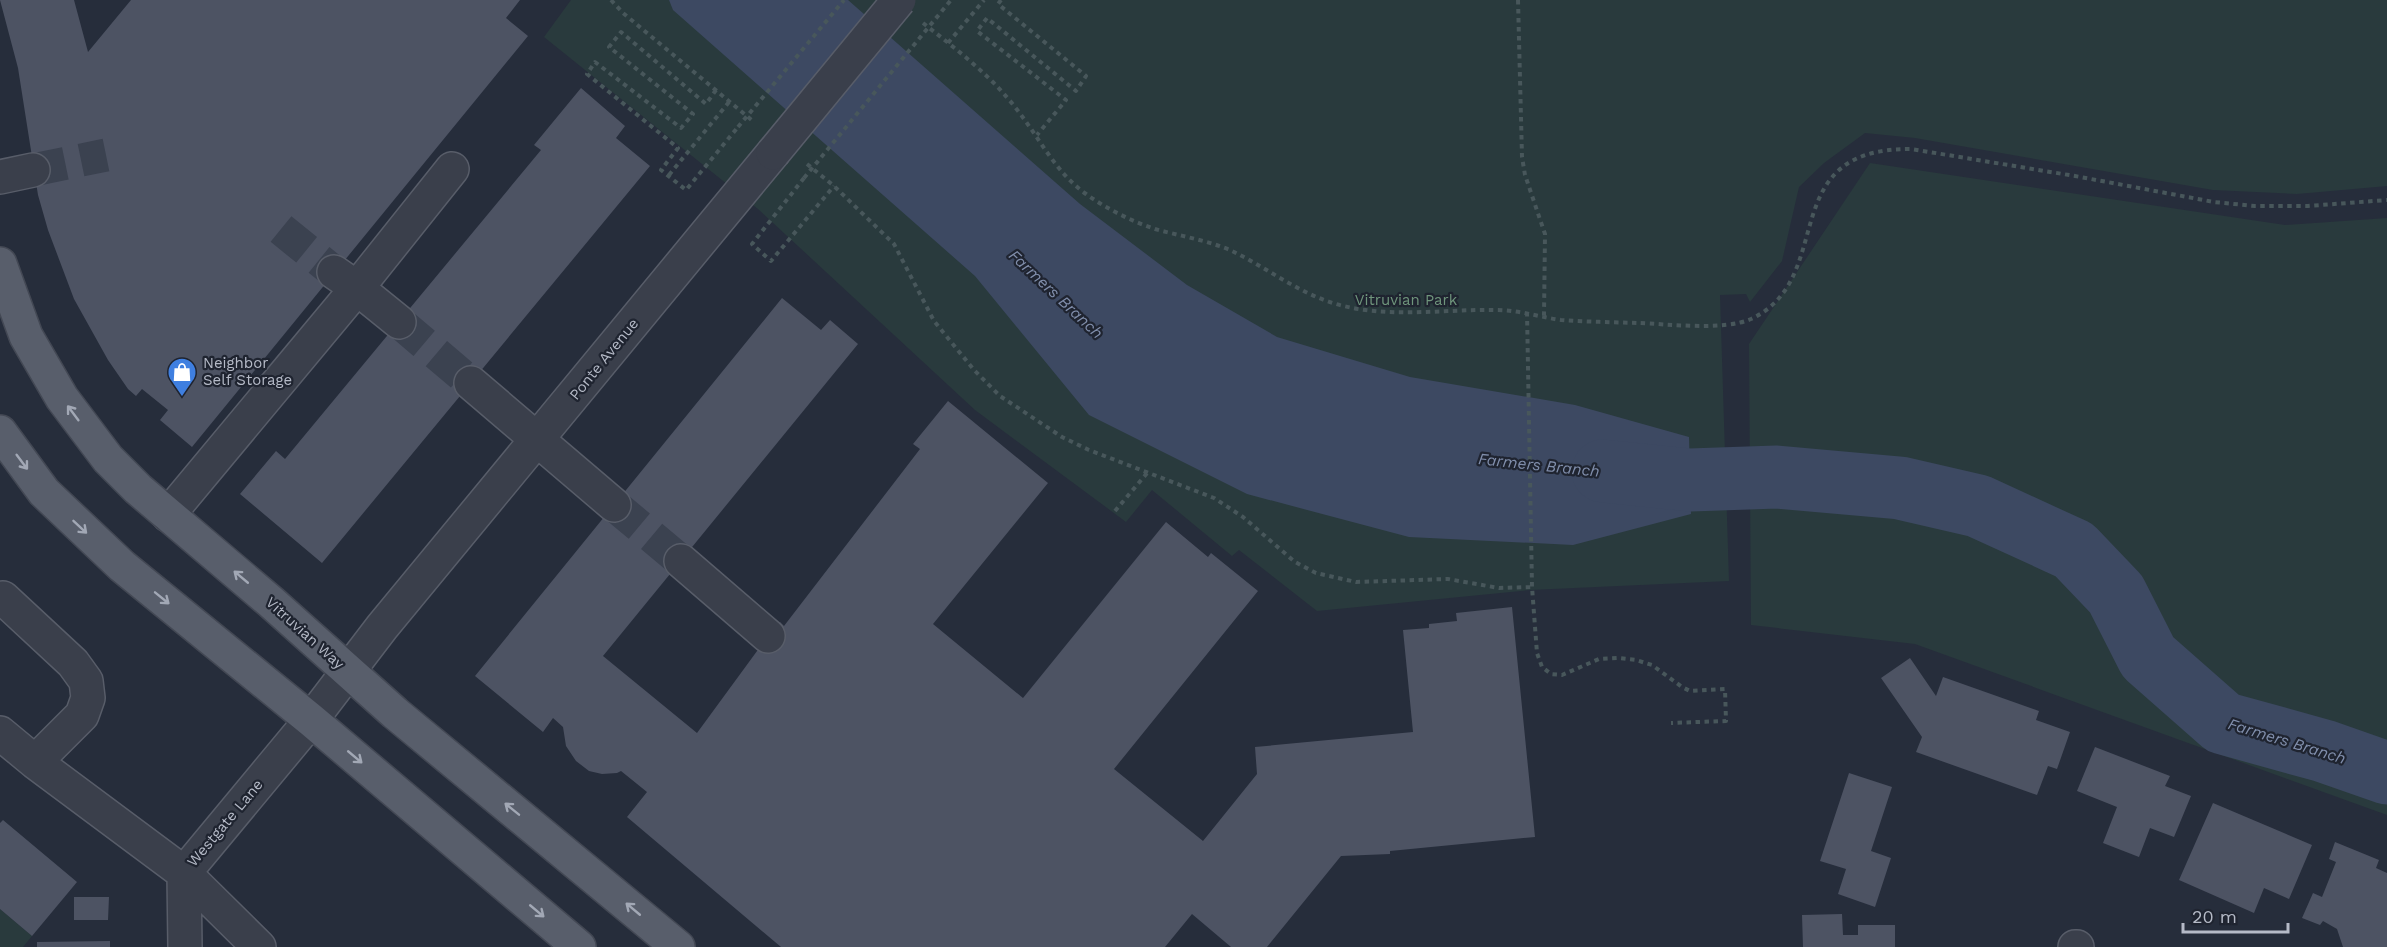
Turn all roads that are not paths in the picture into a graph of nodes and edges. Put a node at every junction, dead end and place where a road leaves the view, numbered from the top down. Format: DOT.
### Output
graph roads {
  1 [pos="910,11"];
  2 [pos="452,169"];
  3 [pos="33,170"];
  4 [pos="0,177"];
  5 [pos="0,264"];
  6 [pos="345,280"];
  7 [pos="399,322"];
  8 [pos="471,383"];
  9 [pos="0,432"];
  10 [pos="537,440"];
  11 [pos="614,506"];
  12 [pos="168,515"];
  13 [pos="681,561"];
  14 [pos="3,598"];
  15 [pos="768,636"];
  16 [pos="348,671"];
  17 [pos="311,720"];
  18 [pos="0,733"];
  19 [pos="35,762"];
  20 [pos="184,873"];
  21 [pos="185,947"];
  22 [pos="259,947"];
  23 [pos="579,947"];
  24 [pos="678,947"];
  1 -- 10 [label="lane, Ponte Avenue, bridge"];
  2 -- 6 [label="lane"];
  3 -- 4 [label="lane"];
  12 -- 5 [label="main road, Vitruvian Way, one-way"];
  6 -- 7 [label="lane"];
  6 -- 12 [label="lane"];
  8 -- 10 [label="lane"];
  9 -- 17 [label="main road, one-way"];
  10 -- 11 [label="lane"];
  10 -- 16 [label="lane, Ponte Avenue"];
  16 -- 12 [label="main road, Vitruvian Way, one-way"];
  13 -- 15 [label="lane"];
  14 -- 19 [label="lane"];
  16 -- 17 [label="lane, Ponte Avenue"];
  24 -- 16 [label="main road, Vitruvian Way, one-way"];
  17 -- 20 [label="lane, Westgate Lane"];
  17 -- 23 [label="main road, one-way"];
  18 -- 19 [label="lane"];
  19 -- 20 [label="lane"];
  20 -- 21 [label="lane"];
  20 -- 22 [label="lane, Westgate Lane"];
}
